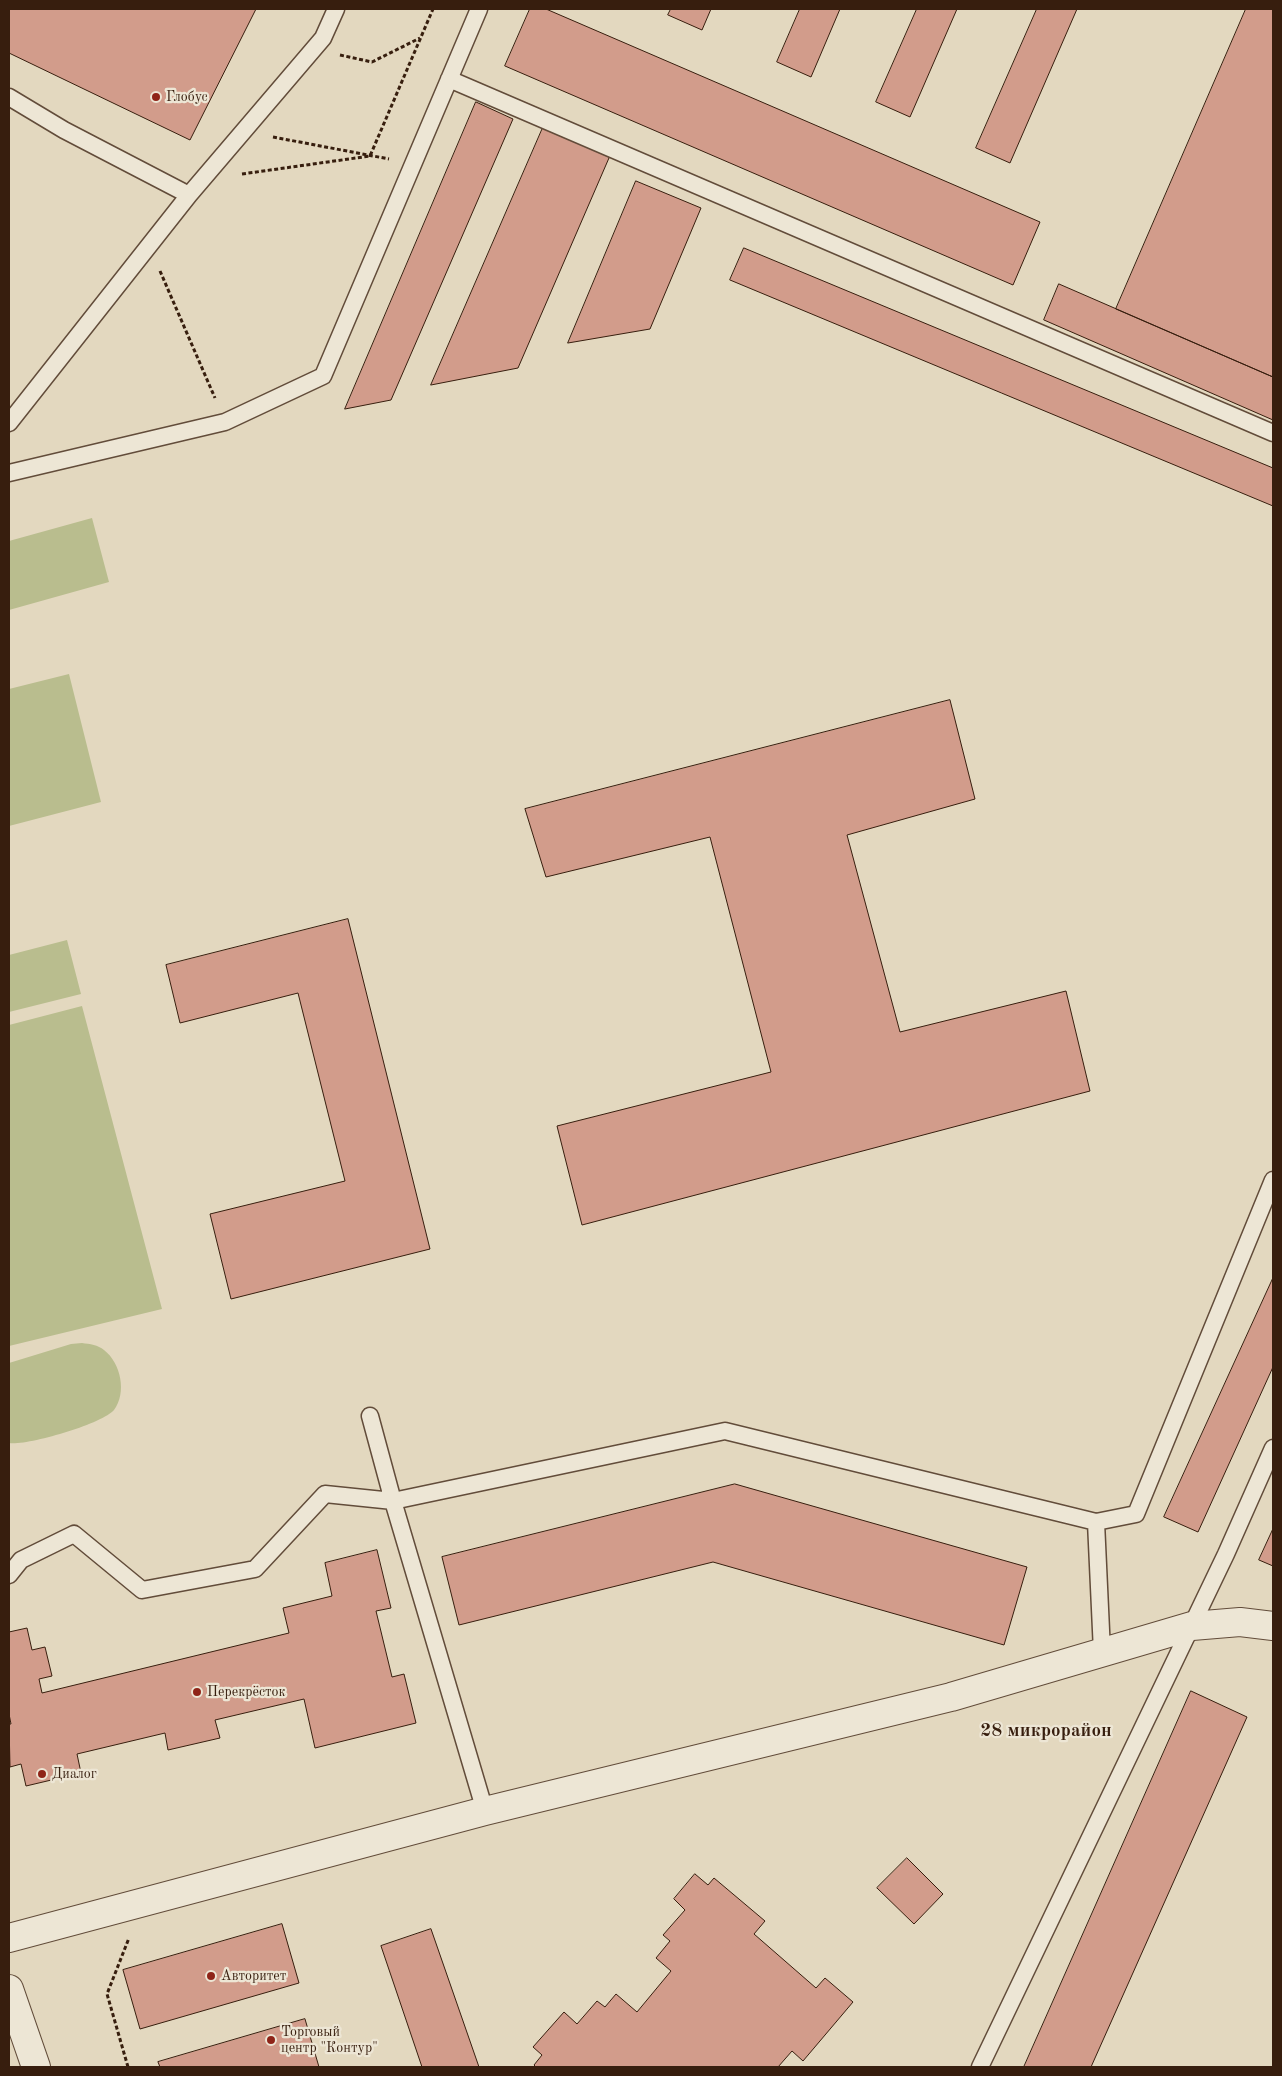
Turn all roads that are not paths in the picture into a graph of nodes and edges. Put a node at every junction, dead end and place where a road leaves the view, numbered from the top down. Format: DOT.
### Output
graph roads {
  1 [pos="336,9"];
  2 [pos="478,9"];
  3 [pos="449,79"];
  4 [pos="9,97"];
  5 [pos="189,195"];
  6 [pos="9,423"];
  7 [pos="1273,433"];
  8 [pos="9,474"];
  9 [pos="1273,1180"];
  10 [pos="370,1416"];
  11 [pos="1273,1448"];
  12 [pos="393,1501"];
  13 [pos="1096,1522"];
  14 [pos="9,1575"];
  15 [pos="1192,1626"];
  16 [pos="1273,1626"];
  17 [pos="1102,1652"];
  18 [pos="485,1811"];
  19 [pos="9,1938"];
  20 [pos="9,1989"];
  21 [pos="36,2067"];
  22 [pos="980,2067"];
  1 -- 5 [label="lane"];
  2 -- 3 [label="lane"];
  3 -- 7 [label="lane"];
  3 -- 8 [label="lane"];
  4 -- 5 [label="lane"];
  5 -- 6 [label="lane"];
  9 -- 13 [label="lane"];
  10 -- 12 [label="lane"];
  11 -- 15 [label="lane"];
  12 -- 13 [label="lane"];
  12 -- 14 [label="lane"];
  12 -- 18 [label="lane"];
  13 -- 17 [label="lane"];
  15 -- 16 [label="street"];
  15 -- 17 [label="street"];
  15 -- 22 [label="lane"];
  17 -- 18 [label="street"];
  18 -- 19 [label="street"];
  20 -- 21 [label="street"];
}
